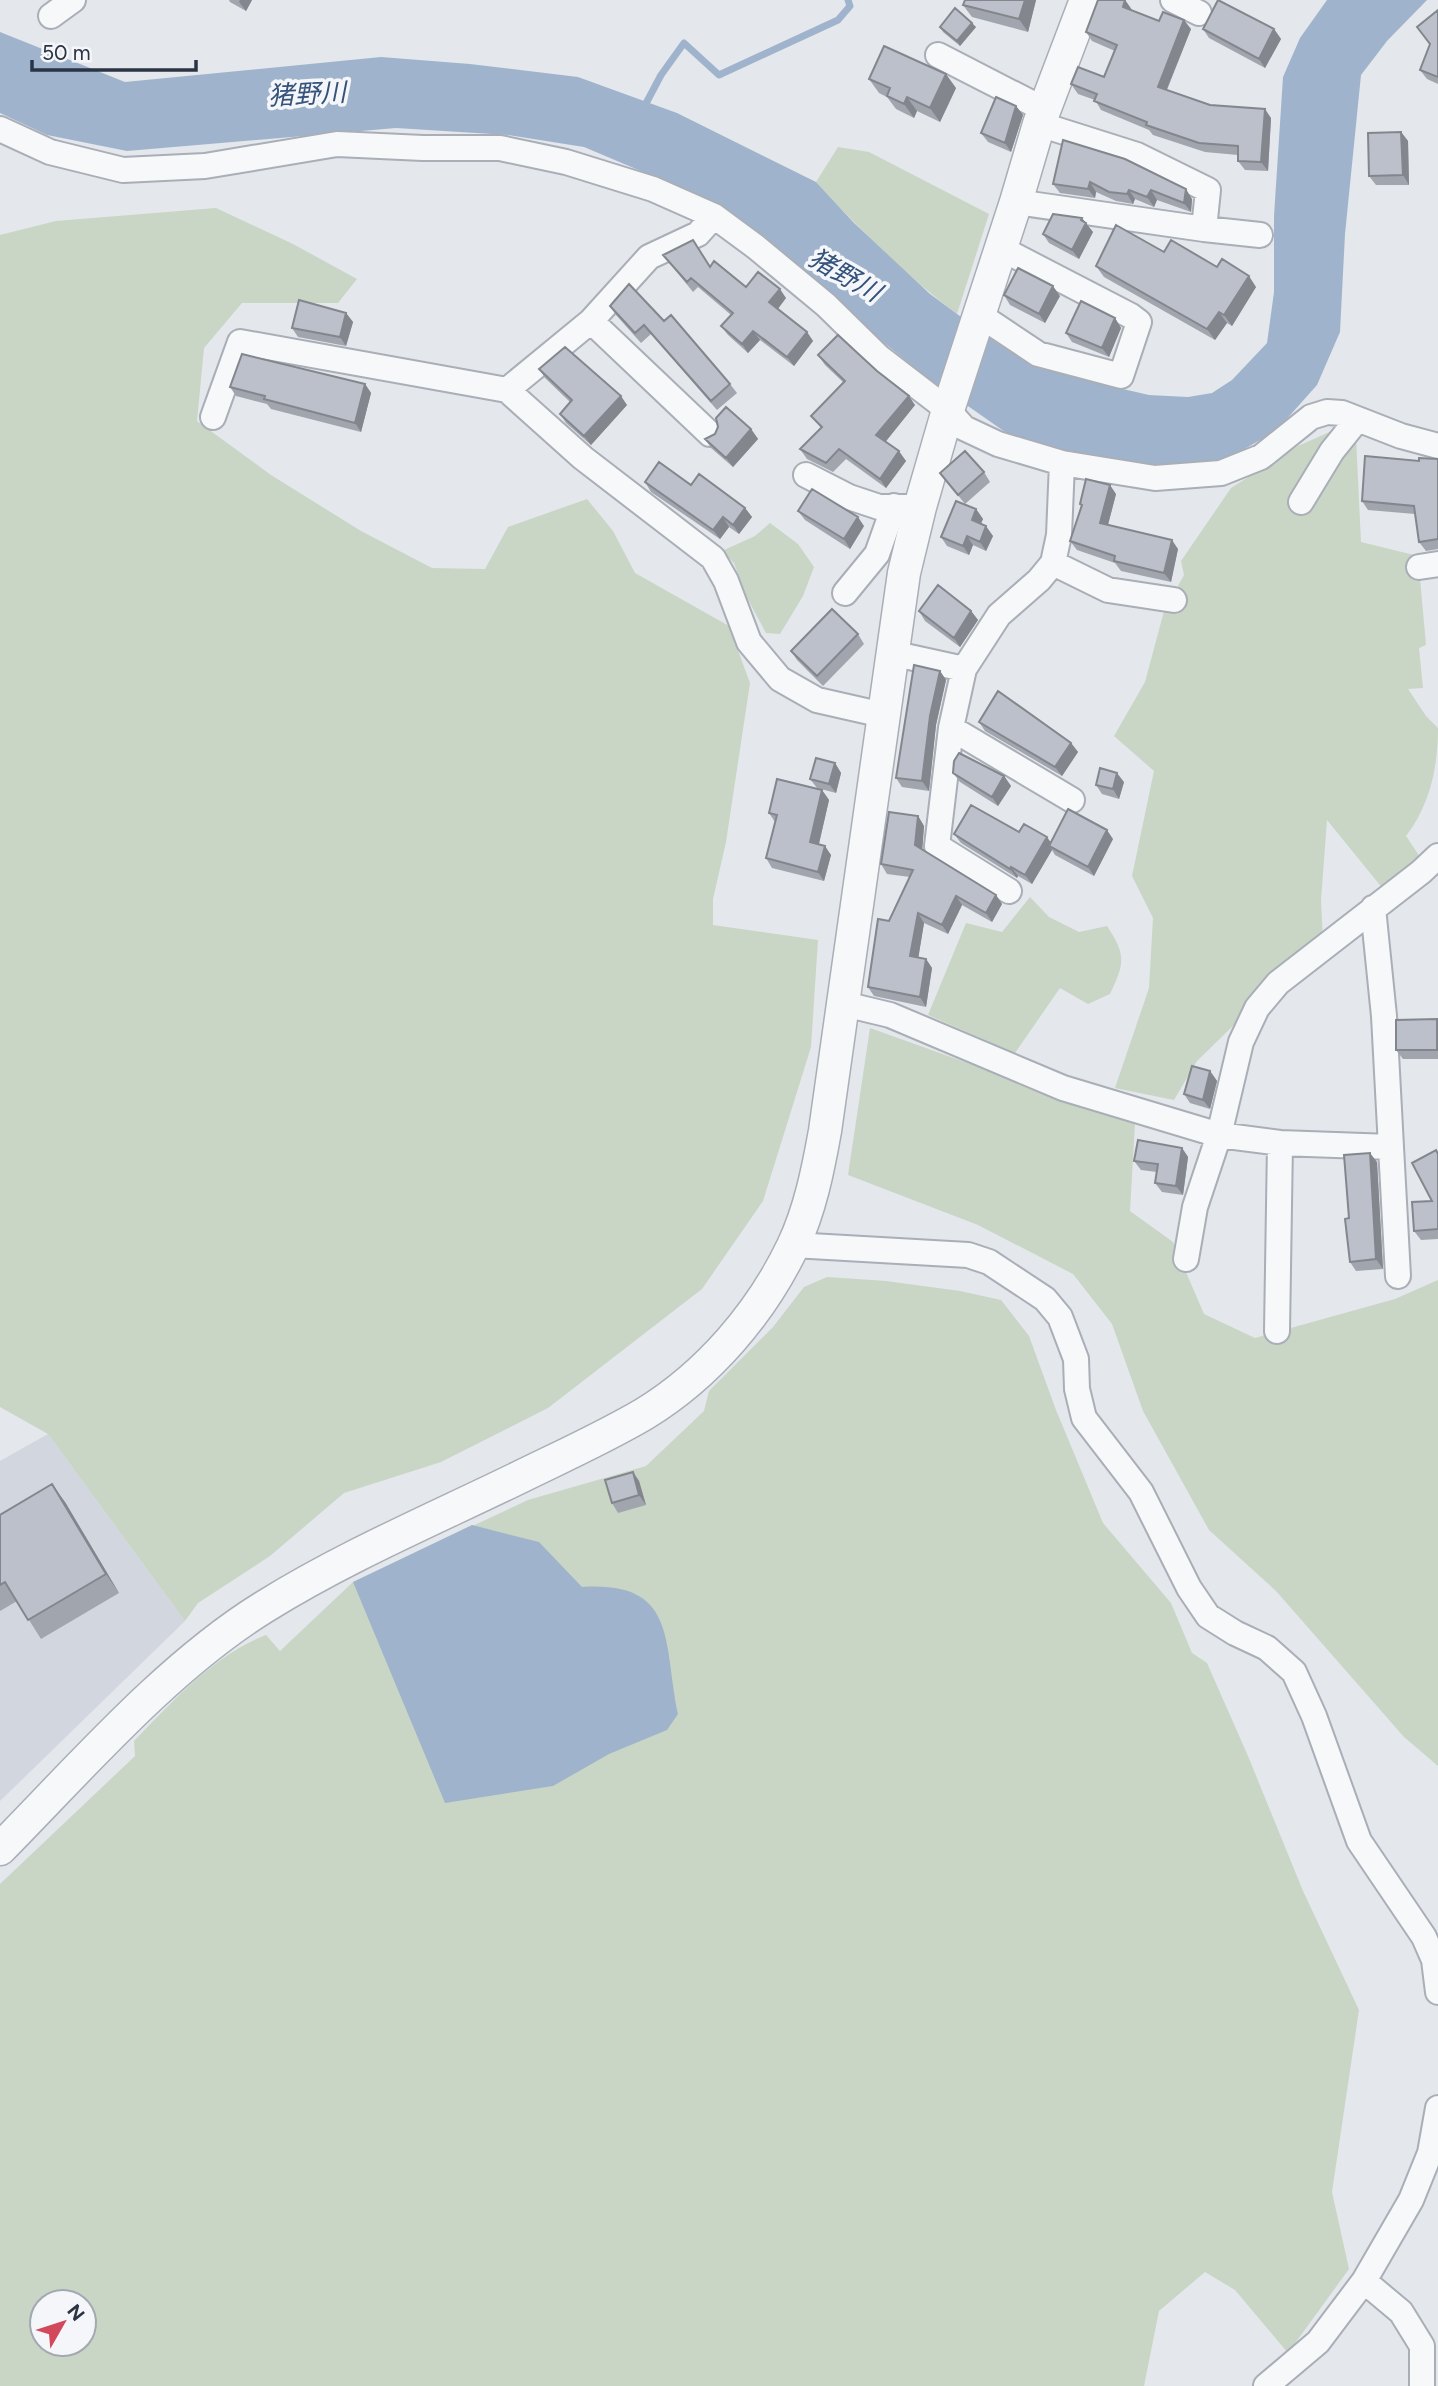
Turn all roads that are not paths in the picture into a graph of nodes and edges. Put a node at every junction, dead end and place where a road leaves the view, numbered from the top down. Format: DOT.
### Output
graph roads {
  1 [pos="73,0"];
  2 [pos="1086,0"];
  3 [pos="1173,0"];
  4 [pos="1199,13"];
  5 [pos="51,16"];
  6 [pos="938,55"];
  7 [pos="1042,117"];
  8 [pos="0,129"];
  9 [pos="1016,202"];
  10 [pos="714,216"];
  11 [pos="1204,229"];
  12 [pos="1259,234"];
  13 [pos="1000,248"];
  14 [pos="977,317"];
  15 [pos="591,321"];
  16 [pos="507,390"];
  17 [pos="948,410"];
  18 [pos="213,417"];
  19 [pos="1357,420"];
  20 [pos="710,434"];
  21 [pos="1438,446"];
  22 [pos="1062,463"];
  23 [pos="806,474"];
  24 [pos="1301,502"];
  25 [pos="907,507"];
  26 [pos="1053,563"];
  27 [pos="845,593"];
  28 [pos="1174,600"];
  29 [pos="891,653"];
  30 [pos="964,669"];
  31 [pos="883,715"];
  32 [pos="951,728"];
  33 [pos="1072,800"];
  34 [pos="1438,856"];
  35 [pos="1009,891"];
  36 [pos="1373,908"];
  37 [pos="844,1004"];
  38 [pos="1219,1135"];
  39 [pos="1280,1143"];
  40 [pos="1391,1147"];
  41 [pos="793,1245"];
  42 [pos="1186,1259"];
  43 [pos="1398,1276"];
  44 [pos="1277,1331"];
  45 [pos="0,1849"];
  46 [pos="1438,1992"];
  47 [pos="1438,2108"];
  48 [pos="1364,2281"];
  49 [pos="1266,2386"];
  50 [pos="1422,2386"];
  1 -- 5 [label="street"];
  2 -- 7 [label="street"];
  3 -- 4 [label="street"];
  6 -- 7 [label="street"];
  7 -- 9 [label="street"];
  7 -- 11 [label="street"];
  8 -- 10 [label="street"];
  9 -- 11 [label="street"];
  9 -- 13 [label="street"];
  10 -- 15 [label="street"];
  10 -- 17 [label="street"];
  11 -- 12 [label="street"];
  13 -- 14 [label="street"];
  13 -- 14 [label="street"];
  14 -- 17 [label="street"];
  15 -- 16 [label="street"];
  15 -- 20 [label="street"];
  16 -- 18 [label="street"];
  16 -- 31 [label="street"];
  17 -- 22 [label="street"];
  17 -- 25 [label="street"];
  19 -- 21 [label="street"];
  19 -- 22 [label="street"];
  19 -- 24 [label="street"];
  22 -- 26 [label="street"];
  23 -- 25 [label="street"];
  25 -- 27 [label="street"];
  25 -- 29 [label="street"];
  26 -- 28 [label="street"];
  26 -- 30 [label="street"];
  29 -- 30 [label="street"];
  29 -- 31 [label="street"];
  30 -- 32 [label="street"];
  31 -- 37 [label="street"];
  32 -- 33 [label="street"];
  32 -- 35 [label="street"];
  34 -- 36 [label="street"];
  36 -- 38 [label="street"];
  36 -- 40 [label="street"];
  37 -- 38 [label="street"];
  37 -- 41 [label="street"];
  38 -- 39 [label="street"];
  38 -- 42 [label="street"];
  39 -- 40 [label="street"];
  39 -- 44 [label="street"];
  40 -- 43 [label="street"];
  41 -- 45 [label="street"];
  41 -- 46 [label="street"];
  47 -- 48 [label="street"];
  48 -- 49 [label="street"];
  48 -- 50 [label="street"];
}
